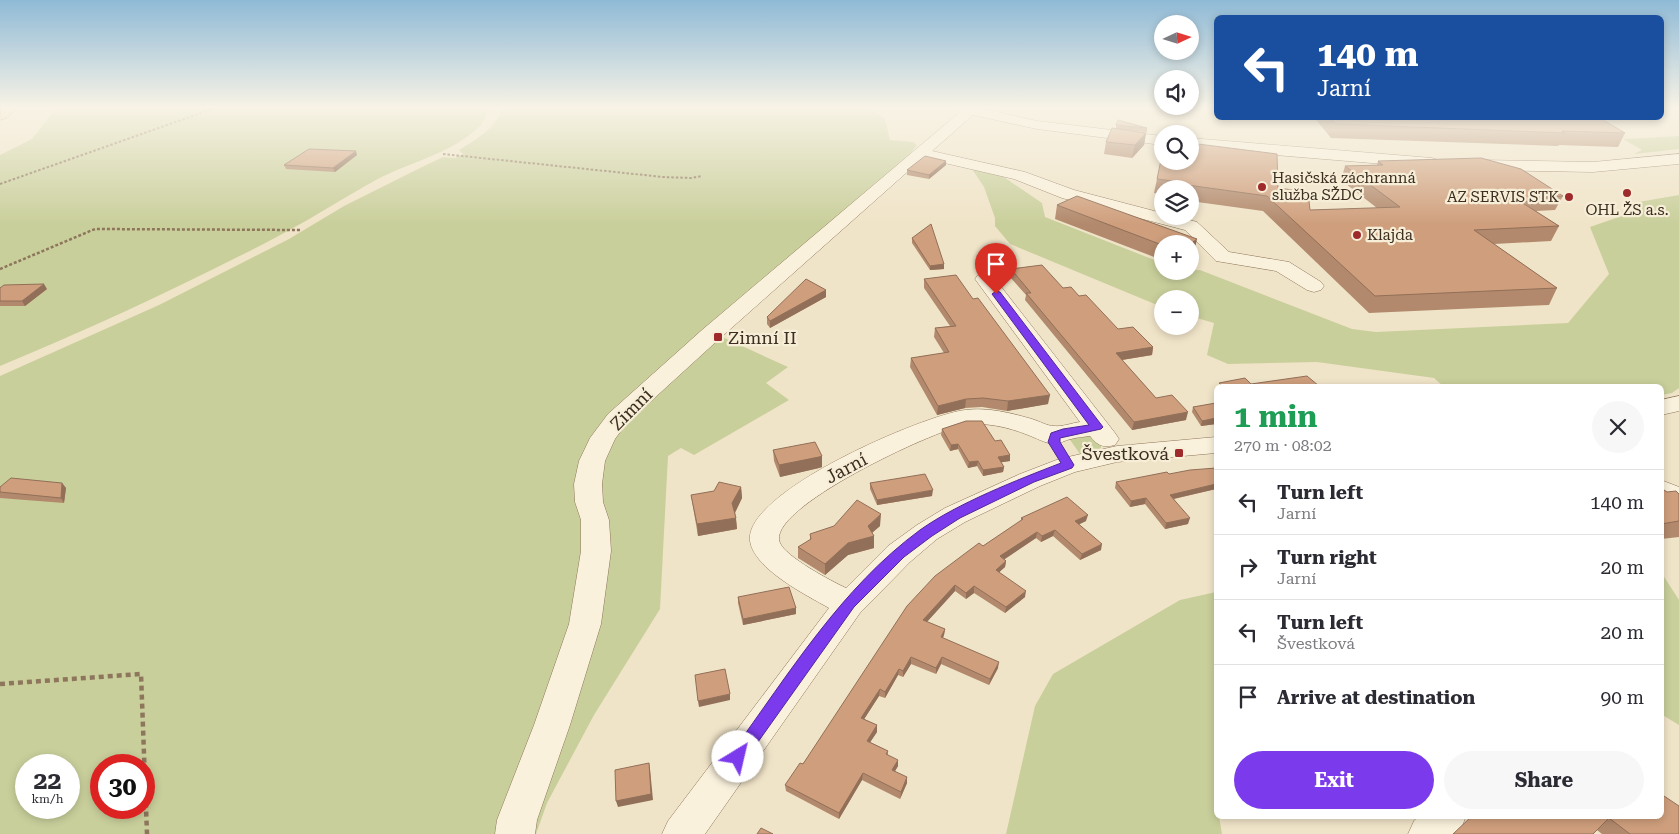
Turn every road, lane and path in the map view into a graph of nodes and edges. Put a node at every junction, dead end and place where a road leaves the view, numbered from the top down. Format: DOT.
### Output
graph roads {
  1 [pos="108,146"];
  2 [pos="927,146"];
  3 [pos="1226,146"];
  4 [pos="920,153"];
  5 [pos="443,154"];
  6 [pos="1679,159"];
  7 [pos="1446,164"];
  8 [pos="1466,165"];
  9 [pos="702,176"];
  10 [pos="0,184"];
  11 [pos="301,230"];
  12 [pos="0,269"];
  13 [pos="985,279"];
  14 [pos="1314,286"];
  15 [pos="1679,403"];
  16 [pos="1664,407"];
  17 [pos="1097,427"];
  18 [pos="1050,434"];
  19 [pos="1214,444"];
  20 [pos="1117,454"];
  21 [pos="1068,465"];
  22 [pos="1664,490"];
  23 [pos="1679,498"];
  24 [pos="849,604"];
  25 [pos="0,684"];
  26 [pos="1445,819"];
  27 [pos="148,834"];
  28 [pos="515,834"];
  29 [pos="682,834"];
  30 [pos="1428,834"];
  1 -- 10 [label="path"];
  2 -- 4 [label="street, Zimní"];
  3 -- 7 [label="street"];
  4 -- 14 [label="street"];
  4 -- 28 [label="street, Zimní"];
  5 -- 9 [label="path"];
  6 -- 8 [label="street"];
  11 -- 12 [label="path"];
  13 -- 17 [label="street"];
  15 -- 16 [label="street"];
  17 -- 18 [label="street, Jarní"];
  17 -- 20 [label="street"];
  18 -- 21 [label="street"];
  18 -- 24 [label="street, Jarní"];
  19 -- 20 [label="street"];
  20 -- 21 [label="street"];
  21 -- 24 [label="street"];
  22 -- 23 [label="street"];
  24 -- 29 [label="street"];
  25 -- 27 [label="path"];
  26 -- 30 [label="street"];
}
